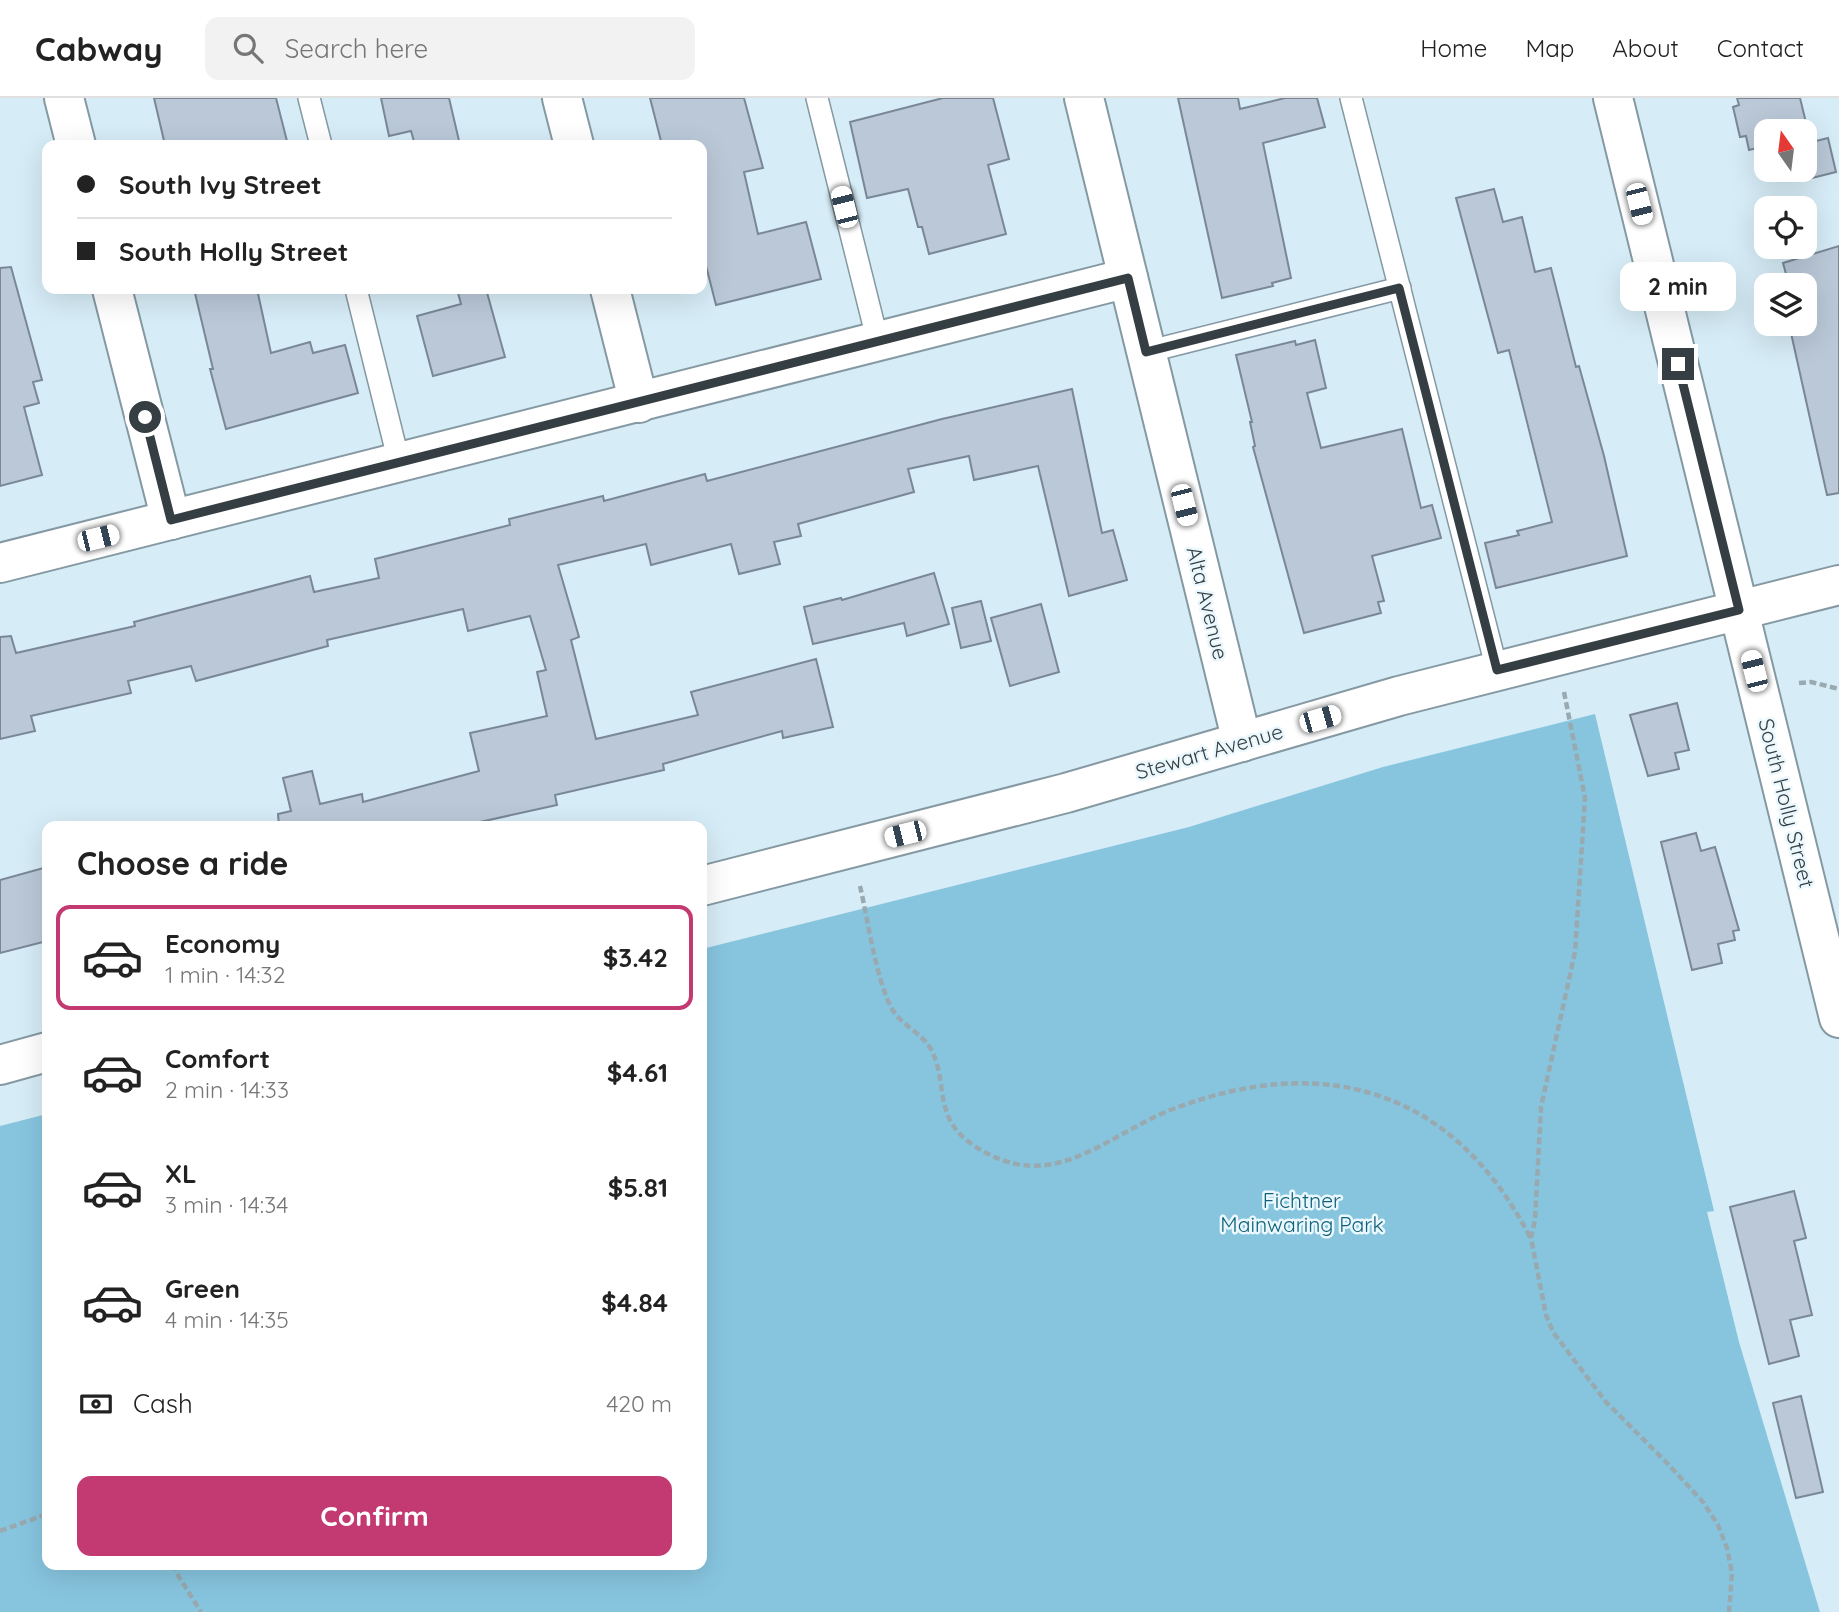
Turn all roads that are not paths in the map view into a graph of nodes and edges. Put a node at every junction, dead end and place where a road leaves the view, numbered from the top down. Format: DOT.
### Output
graph roads {
  1 [pos="64,98"];
  2 [pos="309,98"];
  3 [pos="562,98"];
  4 [pos="817,98"];
  5 [pos="1084,98"];
  6 [pos="1351,98"];
  7 [pos="1613,98"];
  8 [pos="75,140"];
  9 [pos="320,140"];
  10 [pos="573,140"];
  11 [pos="1128,278"];
  12 [pos="1399,288"];
  13 [pos="113,294"];
  14 [pos="357,294"];
  15 [pos="611,294"];
  16 [pos="878,342"];
  17 [pos="1146,352"];
  18 [pos="639,403"];
  19 [pos="399,462"];
  20 [pos="171,520"];
  21 [pos="0,563"];
  22 [pos="1839,585"];
  23 [pos="1739,610"];
  24 [pos="1497,670"];
  25 [pos="1242,742"];
  26 [pos="707,885"];
  27 [pos="1839,1018"];
  28 [pos="42,1053"];
  29 [pos="0,1065"];
  1 -- 8 [label="street"];
  2 -- 9 [label="lane"];
  3 -- 10 [label="street"];
  4 -- 16 [label="lane"];
  5 -- 11 [label="street, Alta Avenue"];
  6 -- 12 [label="lane"];
  7 -- 23 [label="street, South Holly Street"];
  11 -- 16 [label="street"];
  11 -- 17 [label="street, Alta Avenue"];
  12 -- 17 [label="lane"];
  12 -- 24 [label="lane"];
  13 -- 20 [label="street"];
  14 -- 19 [label="lane"];
  15 -- 18 [label="street"];
  16 -- 18 [label="street"];
  17 -- 25 [label="street, Alta Avenue"];
  18 -- 19 [label="street"];
  19 -- 20 [label="street"];
  20 -- 21 [label="street"];
  22 -- 23 [label="street, Stewart Avenue"];
  23 -- 24 [label="street, Stewart Avenue"];
  23 -- 27 [label="street, South Holly Street"];
  24 -- 25 [label="street, Stewart Avenue"];
  25 -- 26 [label="street, Stewart Avenue"];
  28 -- 29 [label="street"];
}
